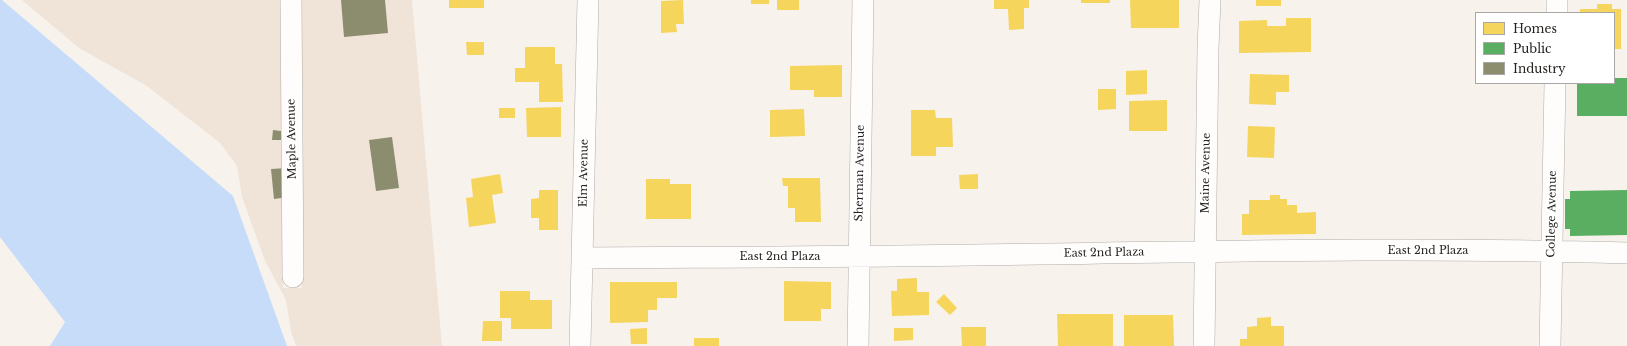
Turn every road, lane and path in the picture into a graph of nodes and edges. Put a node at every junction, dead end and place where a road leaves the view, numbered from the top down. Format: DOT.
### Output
graph roads {
  1 [pos="291,0"];
  2 [pos="588,0"];
  3 [pos="863,0"];
  4 [pos="1210,0"];
  5 [pos="1557,0"];
  6 [pos="1557,12"];
  7 [pos="1555,84"];
  8 [pos="1551,250"];
  9 [pos="1206,252"];
  10 [pos="1627,253"];
  11 [pos="858,257"];
  12 [pos="582,258"];
  13 [pos="293,277"];
  14 [pos="580,346"];
  15 [pos="858,346"];
  16 [pos="1204,346"];
  17 [pos="1550,346"];
  1 -- 13 [label="street, Maple Avenue"];
  2 -- 12 [label="street, Elm Avenue"];
  3 -- 11 [label="street, Sherman Avenue"];
  4 -- 9 [label="street, Maine Avenue"];
  5 -- 6 [label="street"];
  7 -- 8 [label="street, College Avenue"];
  8 -- 9 [label="street, East 2nd Plaza"];
  8 -- 10 [label="street, East 2nd Plaza"];
  8 -- 17 [label="street, College Avenue"];
  9 -- 11 [label="street, East 2nd Plaza"];
  9 -- 16 [label="street, Maine Avenue"];
  11 -- 12 [label="street, East 2nd Plaza"];
  11 -- 15 [label="street, Sherman Avenue"];
  12 -- 14 [label="street, Elm Avenue"];
}
